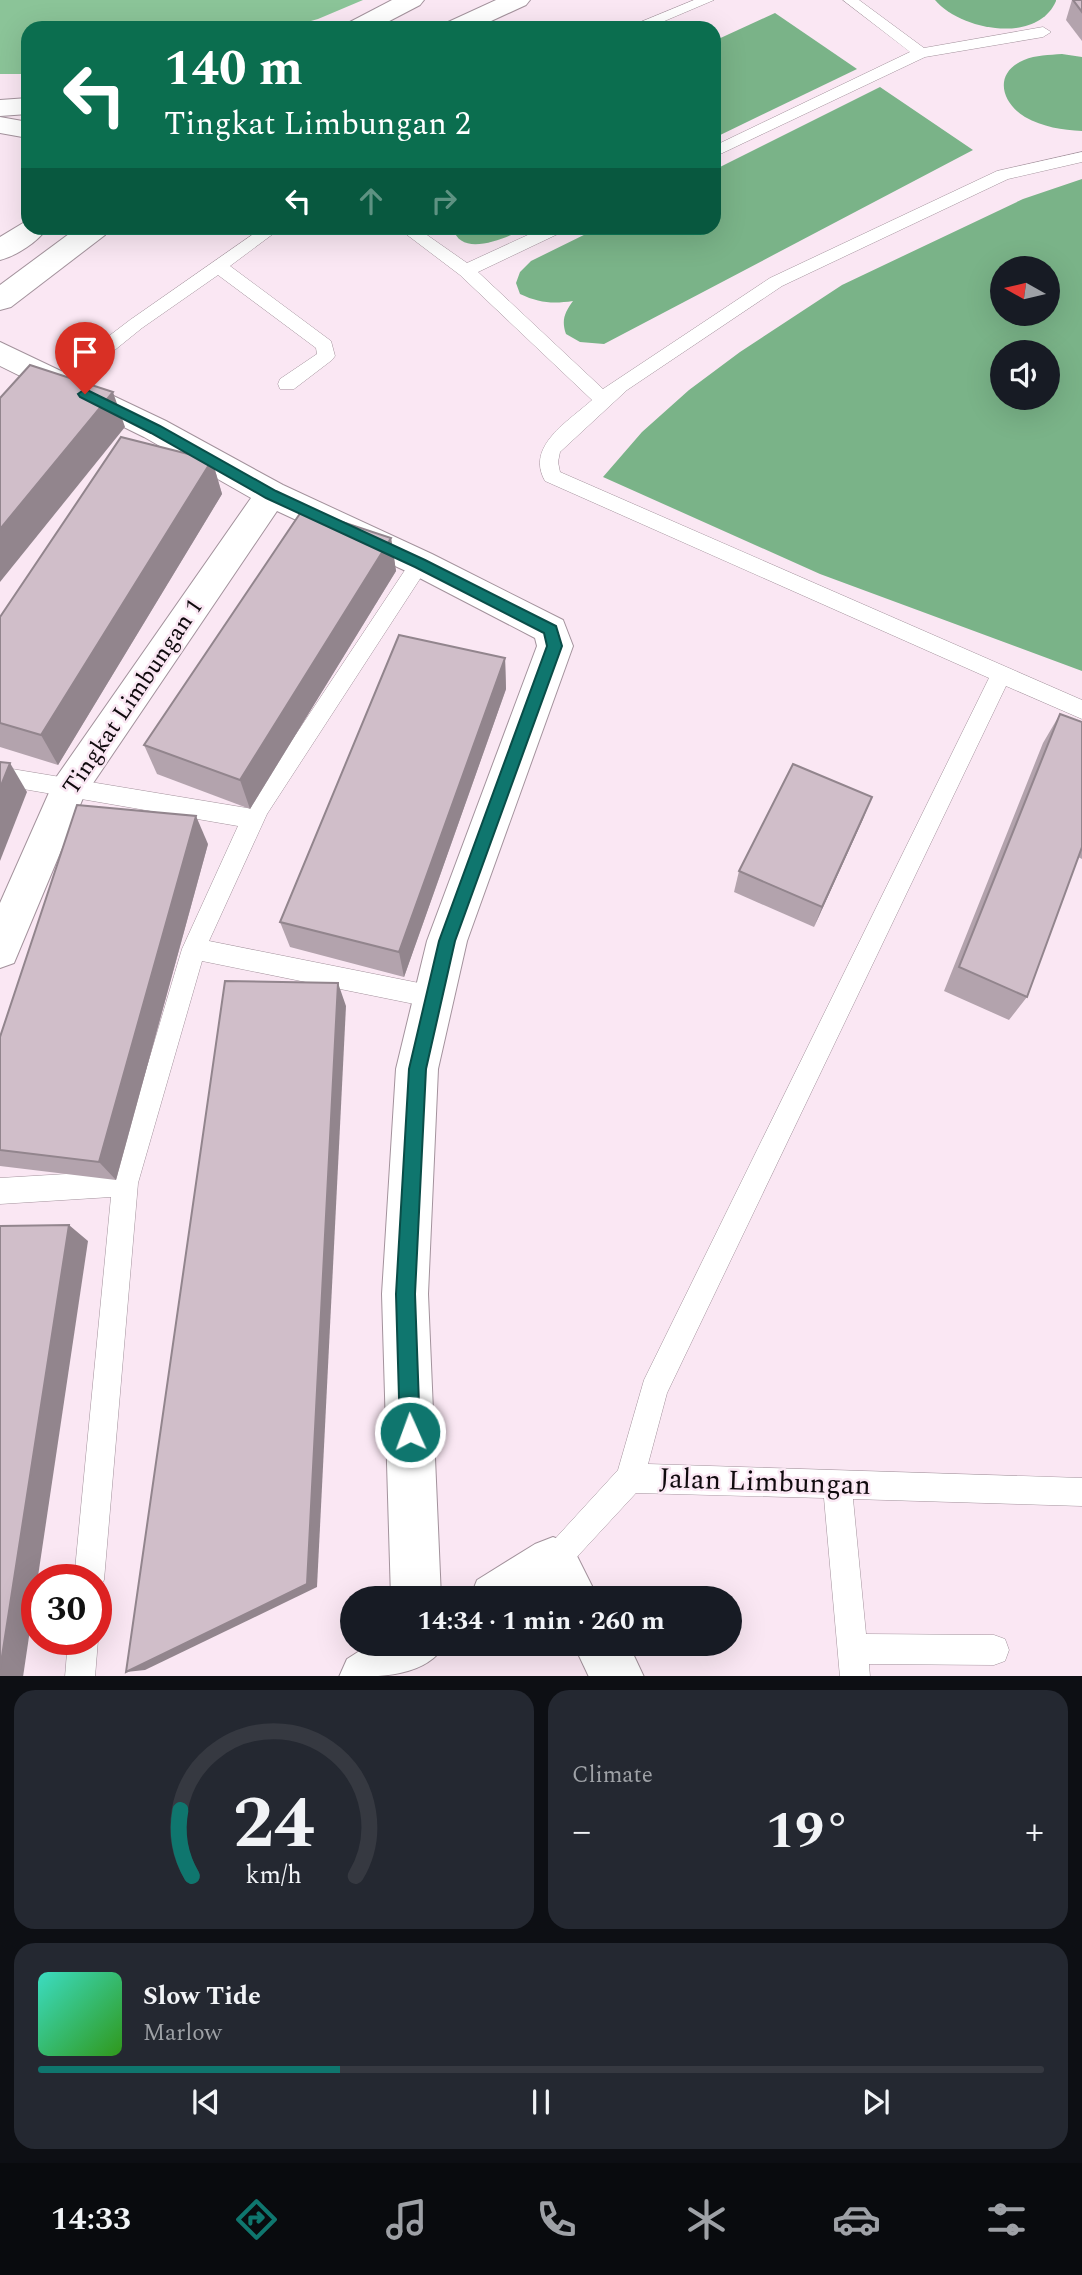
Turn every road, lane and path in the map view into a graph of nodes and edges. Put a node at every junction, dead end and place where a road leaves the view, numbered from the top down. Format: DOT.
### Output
graph roads {
  1 [pos="411,0"];
  2 [pos="517,0"];
  3 [pos="707,0"];
  4 [pos="850,0"];
  5 [pos="370,21"];
  6 [pos="470,21"];
  7 [pos="652,21"];
  8 [pos="1043,32"];
  9 [pos="921,53"];
  10 [pos="21,106"];
  11 [pos="0,108"];
  12 [pos="0,125"];
  13 [pos="21,129"];
  14 [pos="721,149"];
  15 [pos="1082,157"];
  16 [pos="23,235"];
  17 [pos="86,235"];
  18 [pos="263,235"];
  19 [pos="416,235"];
  20 [pos="541,235"];
  21 [pos="0,251"];
  22 [pos="218,267"];
  23 [pos="466,271"];
  24 [pos="0,300"];
  25 [pos="0,354"];
  26 [pos="30,367"];
  27 [pos="62,382"];
  28 [pos="287,384"];
  29 [pos="620,385"];
  30 [pos="8,391"];
  31 [pos="271,494"];
  32 [pos="420,563"];
  33 [pos="1001,675"];
  34 [pos="1082,710"];
  35 [pos="0,776"];
  36 [pos="68,790"];
  37 [pos="253,819"];
  38 [pos="194,949"];
  39 [pos="0,950"];
  40 [pos="434,997"];
  41 [pos="125,1183"];
  42 [pos="0,1191"];
  43 [pos="630,1478"];
  44 [pos="837,1484"];
  45 [pos="1082,1492"];
  46 [pos="90,1564"];
  47 [pos="563,1580"];
  48 [pos="416,1586"];
  49 [pos="540,1586"];
  50 [pos="994,1650"];
  51 [pos="82,1655"];
  52 [pos="389,1656"];
  53 [pos="853,1663"];
  54 [pos="80,1676"];
  55 [pos="365,1676"];
  1 -- 5 [label="main road"];
  2 -- 6 [label="main road"];
  3 -- 7 [label="lane"];
  4 -- 9 [label="lane"];
  8 -- 9 [label="lane"];
  9 -- 14 [label="lane"];
  10 -- 11 [label="main road"];
  12 -- 13 [label="main road"];
  15 -- 29 [label="lane"];
  16 -- 21 [label="main road"];
  17 -- 24 [label="main road"];
  18 -- 22 [label="lane"];
  19 -- 23 [label="lane"];
  20 -- 23 [label="lane"];
  22 -- 27 [label="lane"];
  22 -- 28 [label="lane"];
  23 -- 29 [label="lane"];
  25 -- 26 [label="main road"];
  26 -- 27 [label="main road"];
  26 -- 30 [label="main road"];
  27 -- 31 [label="main road"];
  29 -- 33 [label="lane"];
  31 -- 32 [label="main road"];
  31 -- 36 [label="main road, Tingkat Limbungan 1"];
  32 -- 37 [label="lane"];
  32 -- 40 [label="main road"];
  33 -- 34 [label="lane"];
  33 -- 43 [label="lane"];
  35 -- 36 [label="lane"];
  36 -- 37 [label="lane"];
  36 -- 39 [label="main road, Tingkat Limbungan 1"];
  37 -- 38 [label="lane"];
  38 -- 40 [label="lane"];
  38 -- 41 [label="lane"];
  40 -- 48 [label="main road"];
  41 -- 42 [label="lane"];
  41 -- 46 [label="lane"];
  43 -- 44 [label="lane, Jalan Limbungan"];
  43 -- 47 [label="lane, Jalan Limbungan"];
  44 -- 45 [label="lane, Jalan Limbungan"];
  44 -- 53 [label="lane"];
  47 -- 49 [label="main road, Jalan Limbungan"];
  50 -- 53 [label="lane"];
  51 -- 54 [label="lane"];
  52 -- 55 [label="main road"];
}
